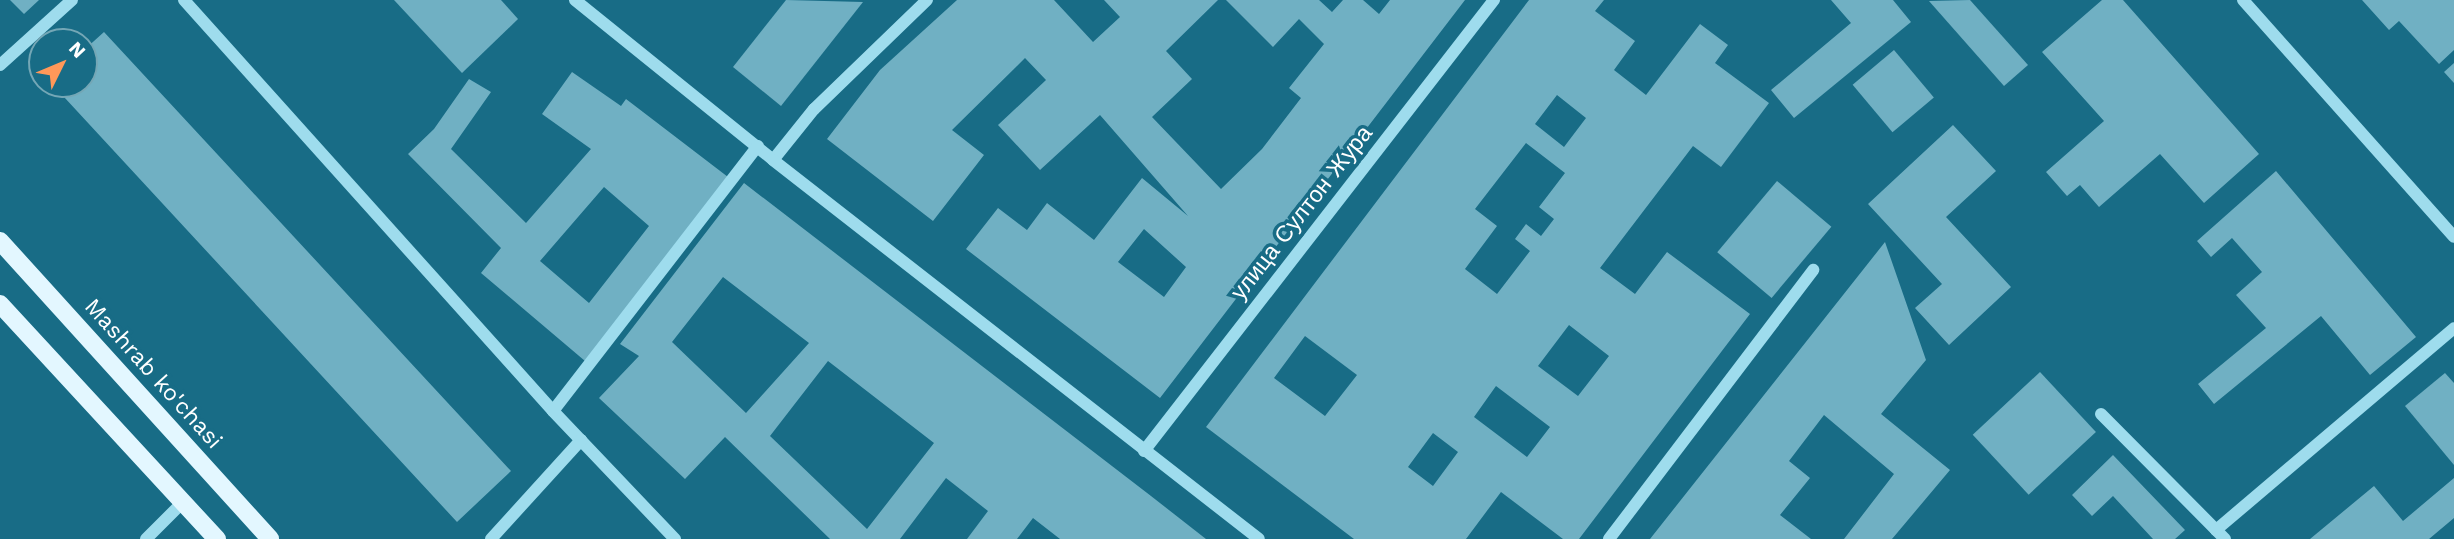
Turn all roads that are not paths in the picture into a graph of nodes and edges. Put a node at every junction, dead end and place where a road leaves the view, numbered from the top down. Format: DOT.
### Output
graph roads {
  1 [pos="72,0"];
  2 [pos="184,0"];
  3 [pos="575,0"];
  4 [pos="928,0"];
  5 [pos="1494,0"];
  6 [pos="2243,0"];
  7 [pos="0,65"];
  8 [pos="758,146"];
  9 [pos="774,160"];
  10 [pos="2454,237"];
  11 [pos="0,241"];
  12 [pos="1813,270"];
  13 [pos="0,304"];
  14 [pos="2454,328"];
  15 [pos="553,411"];
  16 [pos="2101,414"];
  17 [pos="581,440"];
  18 [pos="1144,451"];
  19 [pos="183,502"];
  20 [pos="2221,535"];
  21 [pos="146,539"];
  22 [pos="217,539"];
  23 [pos="270,539"];
  24 [pos="491,539"];
  25 [pos="675,539"];
  26 [pos="1259,539"];
  27 [pos="1609,539"];
  1 -- 7 [label="street"];
  2 -- 15 [label="street"];
  3 -- 8 [label="street"];
  4 -- 9 [label="street"];
  5 -- 18 [label="street, улица Султон Жура"];
  6 -- 10 [label="street"];
  8 -- 9 [label="street"];
  8 -- 15 [label="street"];
  9 -- 18 [label="street"];
  11 -- 23 [label="main road, Mashrab ko'chasi"];
  12 -- 27 [label="street"];
  13 -- 19 [label="main road"];
  14 -- 20 [label="street"];
  15 -- 17 [label="street"];
  16 -- 20 [label="street"];
  17 -- 24 [label="street"];
  17 -- 25 [label="street"];
  18 -- 26 [label="street"];
  19 -- 21 [label="street"];
  19 -- 22 [label="main road"];
}
